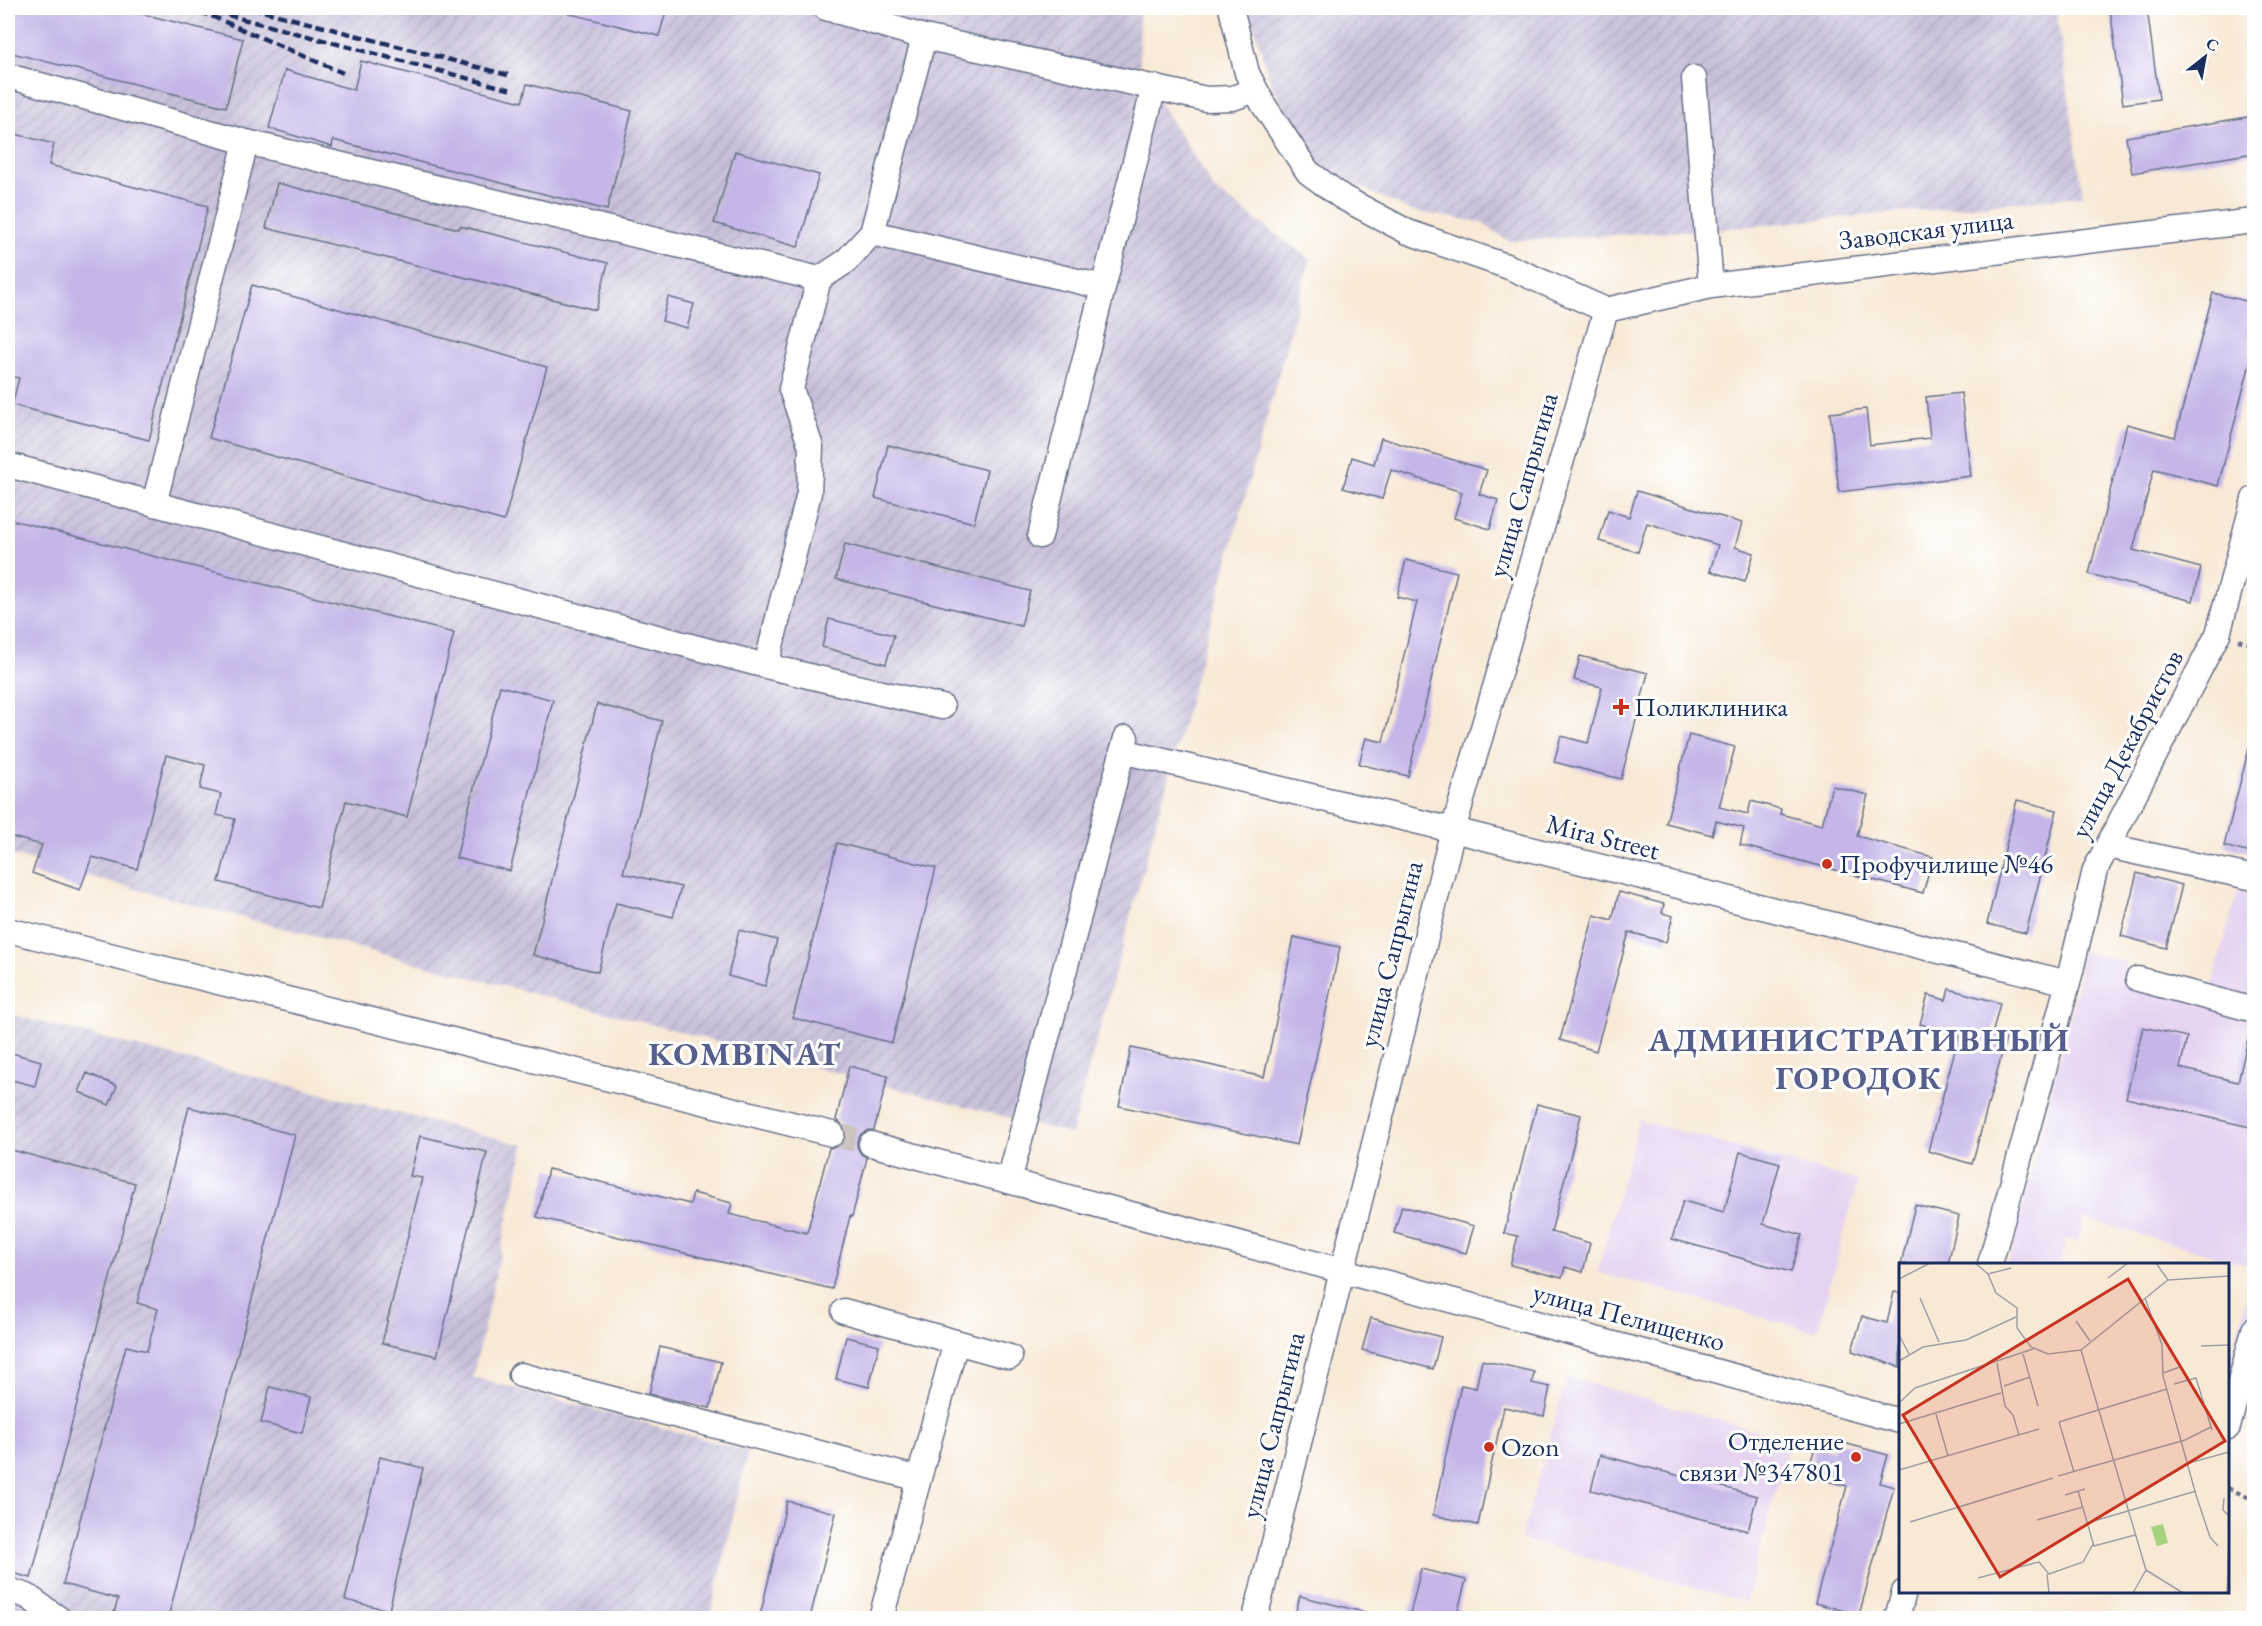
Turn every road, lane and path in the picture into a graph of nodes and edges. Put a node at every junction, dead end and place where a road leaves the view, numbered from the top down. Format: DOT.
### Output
graph roads {
  1 [pos="826,8"];
  2 [pos="1231,8"];
  3 [pos="924,37"];
  4 [pos="8,76"];
  5 [pos="1694,78"];
  6 [pos="1154,87"];
  7 [pos="1255,90"];
  8 [pos="246,142"];
  9 [pos="2254,221"];
  10 [pos="872,233"];
  11 [pos="819,279"];
  12 [pos="1711,286"];
  13 [pos="1103,287"];
  14 [pos="1606,310"];
  15 [pos="8,465"];
  16 [pos="2254,499"];
  17 [pos="154,504"];
  18 [pos="1040,536"];
  19 [pos="766,666"];
  20 [pos="942,707"];
  21 [pos="1453,830"];
  22 [pos="2108,846"];
  23 [pos="2254,878"];
  24 [pos="8,930"];
  25 [pos="2138,979"];
  26 [pos="2068,983"];
  27 [pos="2254,1010"];
  28 [pos="832,1134"];
  29 [pos="871,1144"];
  30 [pos="1009,1181"];
  31 [pos="1990,1263"];
  32 [pos="1342,1271"];
  33 [pos="844,1311"];
  34 [pos="2254,1330"];
  35 [pos="956,1342"];
  36 [pos="1011,1357"];
  37 [pos="521,1375"];
  38 [pos="1899,1421"];
  39 [pos="2229,1423"];
  40 [pos="919,1479"];
  41 [pos="2229,1488"];
  42 [pos="2254,1500"];
  43 [pos="8,1590"];
  44 [pos="1904,1593"];
  45 [pos="58,1618"];
  46 [pos="881,1618"];
  47 [pos="1255,1618"];
  48 [pos="1897,1618"];
  1 -- 3 [label="street"];
  2 -- 7 [label="street"];
  3 -- 6 [label="street"];
  3 -- 10 [label="street"];
  4 -- 8 [label="street"];
  5 -- 12 [label="street"];
  6 -- 7 [label="street"];
  6 -- 13 [label="street"];
  7 -- 14 [label="street"];
  8 -- 11 [label="street"];
  8 -- 17 [label="street"];
  9 -- 12 [label="street, Заводская улица"];
  10 -- 11 [label="street"];
  10 -- 13 [label="street"];
  11 -- 19 [label="street"];
  12 -- 14 [label="street, Заводская улица"];
  13 -- 18 [label="street"];
  14 -- 21 [label="street, улица Сапрыгина"];
  15 -- 17 [label="street"];
  16 -- 22 [label="street, улица Декабристов"];
  17 -- 19 [label="street"];
  19 -- 20 [label="street"];
  21 -- 26 [label="street, Mira Street"];
  21 -- 30 [label="street, Mira Street"];
  21 -- 32 [label="street, улица Сапрыгина"];
  22 -- 23 [label="street"];
  22 -- 26 [label="street, улица Декабристов"];
  24 -- 28 [label="street"];
  25 -- 27 [label="street"];
  26 -- 31 [label="street, улица Декабристов"];
  29 -- 30 [label="street, улица Пелищенко"];
  30 -- 32 [label="street, улица Пелищенко"];
  32 -- 38 [label="street, улица Пелищенко"];
  32 -- 47 [label="street, улица Сапрыгина"];
  33 -- 35 [label="street"];
  34 -- 39 [label="street"];
  35 -- 36 [label="street"];
  35 -- 40 [label="street"];
  37 -- 40 [label="street"];
  40 -- 46 [label="street"];
  41 -- 42 [label="path"];
  43 -- 45 [label="street"];
  44 -- 48 [label="street"];
}
